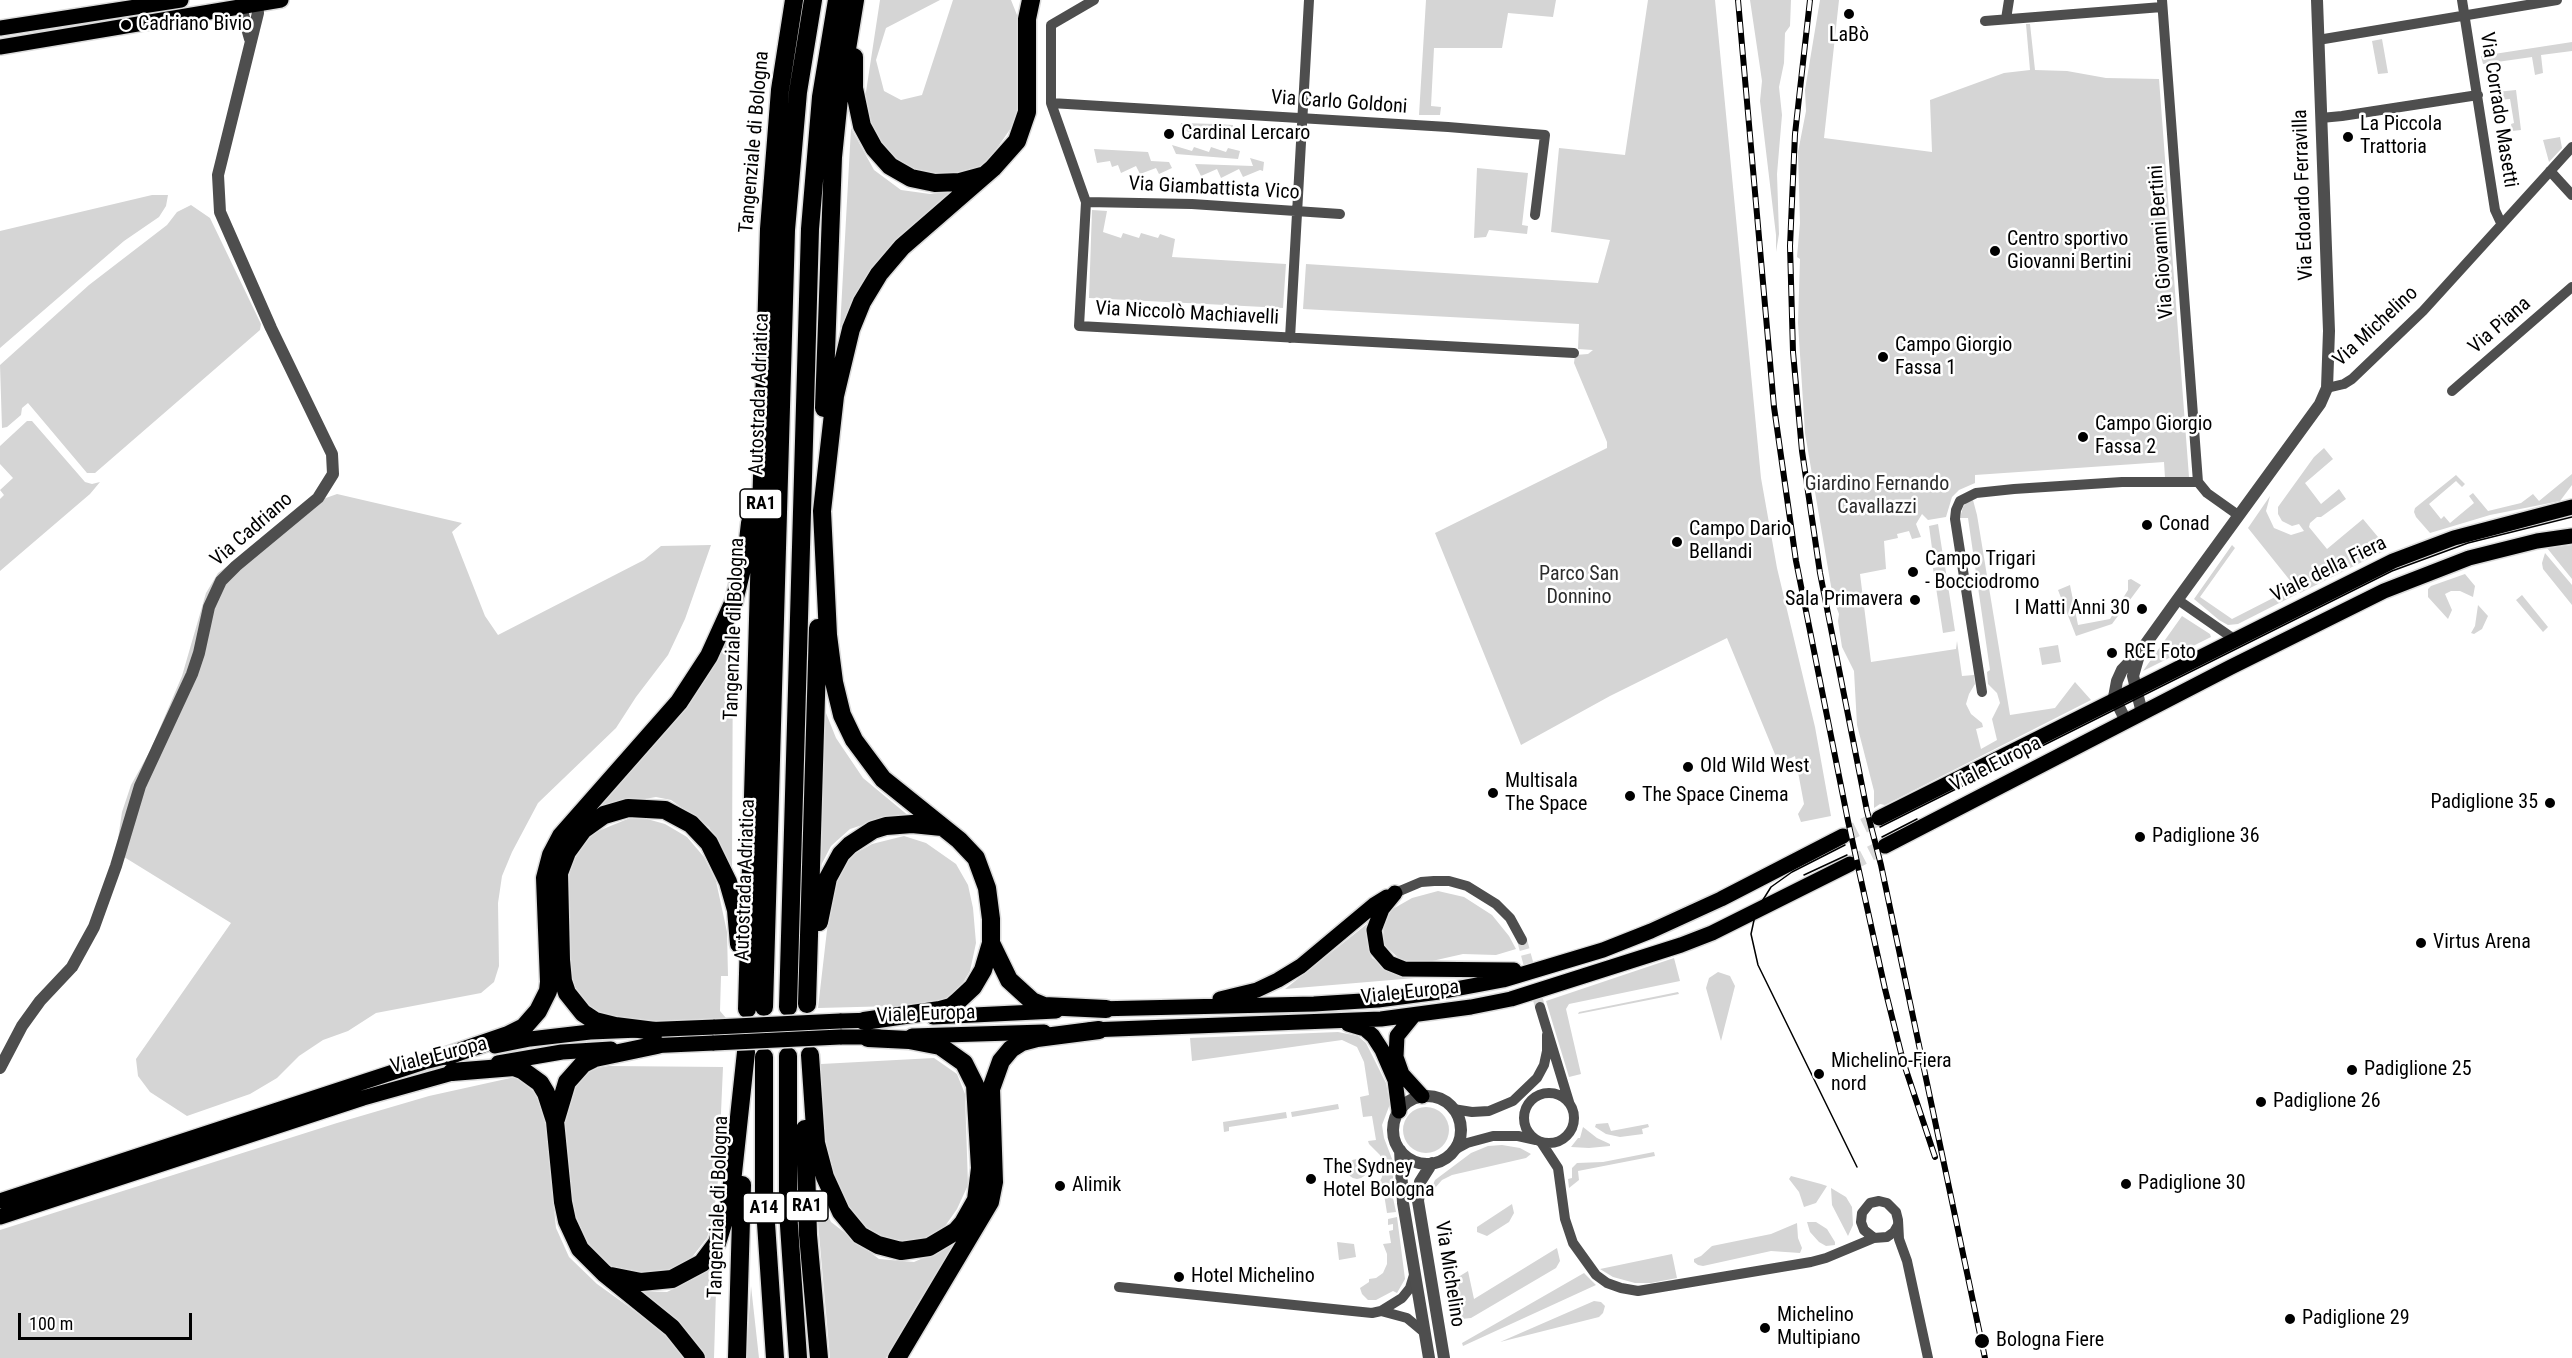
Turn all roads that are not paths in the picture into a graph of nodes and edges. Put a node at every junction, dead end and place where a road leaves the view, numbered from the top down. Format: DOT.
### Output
graph roads {
  1 [pos="182,0"];
  2 [pos="281,0"];
  3 [pos="813,0"];
  4 [pos="837,0"];
  5 [pos="855,0"];
  6 [pos="863,0"];
  7 [pos="1022,0"];
  8 [pos="1031,0"];
  9 [pos="1094,0"];
  10 [pos="1309,0"];
  11 [pos="2009,0"];
  12 [pos="2317,0"];
  13 [pos="2462,0"];
  14 [pos="2558,0"];
  15 [pos="142,3"];
  16 [pos="247,4"];
  17 [pos="793,4"];
  18 [pos="2162,4"];
  19 [pos="2465,15"];
  20 [pos="1027,19"];
  21 [pos="2006,19"];
  22 [pos="1985,21"];
  23 [pos="0,28"];
  24 [pos="2318,40"];
  25 [pos="0,47"];
  26 [pos="2478,95"];
  27 [pos="1051,103"];
  28 [pos="1302,118"];
  29 [pos="2321,118"];
  30 [pos="2572,147"];
  31 [pos="2550,171"];
  32 [pos="986,174"];
  33 [pos="2572,195"];
  34 [pos="1086,202"];
  35 [pos="1299,212"];
  36 [pos="1340,214"];
  37 [pos="1535,215"];
  38 [pos="2501,223"];
  39 [pos="2572,287"];
  40 [pos="1290,338"];
  41 [pos="1574,353"];
  42 [pos="2327,388"];
  43 [pos="2452,392"];
  44 [pos="763,408"];
  45 [pos="2198,482"];
  46 [pos="2572,507"];
  47 [pos="822,511"];
  48 [pos="2238,515"];
  49 [pos="2572,536"];
  50 [pos="2178,600"];
  51 [pos="2234,639"];
  52 [pos="2142,649"];
  53 [pos="2136,689"];
  54 [pos="1983,692"];
  55 [pos="2115,699"];
  56 [pos="2142,713"];
  57 [pos="2126,721"];
  58 [pos="1879,818"];
  59 [pos="942,827"];
  60 [pos="1843,836"];
  61 [pos="1885,846"];
  62 [pos="1850,864"];
  63 [pos="1395,893"];
  64 [pos="1522,940"];
  65 [pos="991,943"];
  66 [pos="1552,966"];
  67 [pos="1192,1006"];
  68 [pos="788,1007"];
  69 [pos="1540,1007"];
  70 [pos="1106,1008"];
  71 [pos="752,1009"];
  72 [pos="1414,1015"];
  73 [pos="1198,1027"];
  74 [pos="866,1029"];
  75 [pos="1099,1030"];
  76 [pos="1547,1035"];
  77 [pos="656,1038"];
  78 [pos="752,1055"];
  79 [pos="801,1055"];
  80 [pos="450,1064"];
  81 [pos="0,1068"];
  82 [pos="1422,1096"];
  83 [pos="1532,1100"];
  84 [pos="1569,1102"];
  85 [pos="1502,1107"];
  86 [pos="1453,1109"];
  87 [pos="1399,1111"];
  88 [pos="555,1120"];
  89 [pos="1565,1139"];
  90 [pos="1538,1141"];
  91 [pos="1400,1150"];
  92 [pos="1454,1150"];
  93 [pos="1432,1163"];
  94 [pos="1556,1163"];
  95 [pos="0,1201"];
  96 [pos="0,1217"];
  97 [pos="1898,1225"];
  98 [pos="1862,1226"];
  99 [pos="1878,1238"];
  100 [pos="1845,1249"];
  101 [pos="1903,1252"];
  102 [pos="604,1273"];
  103 [pos="1414,1275"];
  104 [pos="1119,1287"];
  105 [pos="1381,1311"];
  106 [pos="1425,1332"];
  107 [pos="696,1358"];
  108 [pos="737,1358"];
  109 [pos="775,1358"];
  110 [pos="798,1358"];
  111 [pos="819,1358"];
  112 [pos="897,1358"];
  113 [pos="1429,1358"];
  114 [pos="1444,1358"];
  115 [pos="1928,1358"];
  1 -- 15 [label="main road"];
  2 -- 16 [label="main road"];
  3 -- 71 [label="highway, Autostrada Adriatica"];
  4 -- 68 [label="highway"];
  5 -- 47 [label="highway"];
  6 -- 32 [label="highway"];
  7 -- 20 [label="highway"];
  8 -- 20 [label="highway"];
  9 -- 27 [label="street, Via Niccolò Machiavelli"];
  10 -- 28 [label="street, Via Niccolò Machiavelli"];
  11 -- 21 [label="street"];
  12 -- 24 [label="street, Via Edoardo Ferravilla"];
  13 -- 19 [label="street, Via Corrado Masetti"];
  14 -- 19 [label="street"];
  15 -- 23 [label="main road"];
  16 -- 25 [label="main road"];
  16 -- 81 [label="street, Via Cadriano"];
  17 -- 44 [label="highway, Tangenziale di Bologna / RA1"];
  18 -- 21 [label="street"];
  18 -- 45 [label="street, Via Giovanni Bertini"];
  19 -- 24 [label="street"];
  19 -- 26 [label="street, Via Corrado Masetti"];
  20 -- 32 [label="highway"];
  21 -- 22 [label="street"];
  24 -- 29 [label="street, Via Edoardo Ferravilla"];
  26 -- 29 [label="street"];
  26 -- 38 [label="street, Via Corrado Masetti"];
  27 -- 28 [label="street, Via Carlo Goldoni"];
  27 -- 34 [label="street, Via Niccolò Machiavelli"];
  28 -- 35 [label="street, Via Niccolò Machiavelli"];
  28 -- 37 [label="street, Via Carlo Goldoni"];
  29 -- 42 [label="street, Via Edoardo Ferravilla"];
  30 -- 31 [label="street, Via Michelino"];
  31 -- 33 [label="street"];
  31 -- 38 [label="street, Via Michelino"];
  32 -- 47 [label="highway"];
  34 -- 35 [label="street, Via Giambattista Vico"];
  34 -- 40 [label="street, Via Niccolò Machiavelli"];
  35 -- 36 [label="street, Via Giambattista Vico"];
  35 -- 40 [label="street, Via Niccolò Machiavelli"];
  38 -- 42 [label="street, Via Michelino"];
  39 -- 43 [label="street, Via Piana"];
  40 -- 41 [label="street, Via Niccolò Machiavelli"];
  42 -- 48 [label="street, Via Michelino"];
  44 -- 71 [label="highway, Tangenziale di Bologna / RA1"];
  44 -- 80 [label="highway"];
  45 -- 48 [label="street"];
  45 -- 54 [label="street"];
  46 -- 51 [label="main road, Viale della Fiera"];
  47 -- 59 [label="highway"];
  47 -- 59 [label="highway"];
  48 -- 50 [label="street, Via Michelino"];
  49 -- 56 [label="main road"];
  50 -- 51 [label="street"];
  50 -- 52 [label="street, Via Michelino"];
  51 -- 53 [label="main road, Viale della Fiera"];
  52 -- 53 [label="street, Via Michelino"];
  52 -- 55 [label="street, Via Michelino"];
  53 -- 55 [label="main road, Viale della Fiera"];
  53 -- 56 [label="street, Via Michelino"];
  55 -- 57 [label="street"];
  55 -- 58 [label="main road, Viale Europa"];
  56 -- 57 [label="main road"];
  57 -- 61 [label="main road, Viale Europa"];
  59 -- 65 [label="highway"];
  60 -- 66 [label="main road, Viale Europa"];
  62 -- 72 [label="main road, Viale Europa"];
  63 -- 64 [label="street"];
  63 -- 66 [label="main road"];
  63 -- 67 [label="main road"];
  65 -- 70 [label="highway"];
  65 -- 74 [label="highway"];
  66 -- 67 [label="main road, Viale Europa"];
  67 -- 70 [label="main road, Viale Europa"];
  69 -- 76 [label="street"];
  70 -- 74 [label="main road, Viale Europa"];
  71 -- 77 [label="highway"];
  72 -- 73 [label="main road, Viale Europa"];
  72 -- 82 [label="main road"];
  73 -- 75 [label="main road, Viale Europa"];
  73 -- 87 [label="main road"];
  74 -- 75 [label="main road, Viale Europa"];
  74 -- 77 [label="main road, Viale Europa, bridge"];
  74 -- 77 [label="main road, Viale Europa, bridge"];
  74 -- 79 [label="highway"];
  75 -- 112 [label="highway"];
  76 -- 84 [label="street"];
  76 -- 85 [label="street"];
  77 -- 80 [label="main road, Viale Europa"];
  77 -- 88 [label="highway"];
  78 -- 102 [label="highway"];
  78 -- 108 [label="highway, Tangenziale di Bologna"];
  78 -- 109 [label="highway, A14"];
  79 -- 110 [label="highway, A14"];
  79 -- 111 [label="highway, RA1"];
  80 -- 88 [label="highway"];
  80 -- 95 [label="main road, Viale Europa"];
  80 -- 96 [label="main road, Viale Europa"];
  82 -- 86 [label="street"];
  82 -- 87 [label="street"];
  83 -- 84 [label="street"];
  83 -- 85 [label="street"];
  83 -- 90 [label="street"];
  84 -- 89 [label="street"];
  85 -- 86 [label="street"];
  86 -- 92 [label="street"];
  87 -- 91 [label="street"];
  88 -- 102 [label="highway"];
  89 -- 90 [label="street"];
  89 -- 94 [label="street"];
  90 -- 92 [label="street"];
  90 -- 94 [label="street"];
  91 -- 93 [label="street"];
  91 -- 103 [label="street, Via Michelino"];
  92 -- 93 [label="street"];
  93 -- 114 [label="street, Via Michelino"];
  94 -- 100 [label="street"];
  97 -- 98 [label="street"];
  97 -- 99 [label="street"];
  97 -- 101 [label="street"];
  98 -- 99 [label="street"];
  98 -- 100 [label="street"];
  99 -- 100 [label="street"];
  99 -- 101 [label="street"];
  101 -- 115 [label="street"];
  102 -- 107 [label="highway"];
  103 -- 105 [label="street, Via Michelino"];
  103 -- 106 [label="street, Via Michelino"];
  104 -- 105 [label="street, Via Michelino"];
  105 -- 106 [label="street, Via Michelino"];
  106 -- 113 [label="street, Via Michelino"];
}
